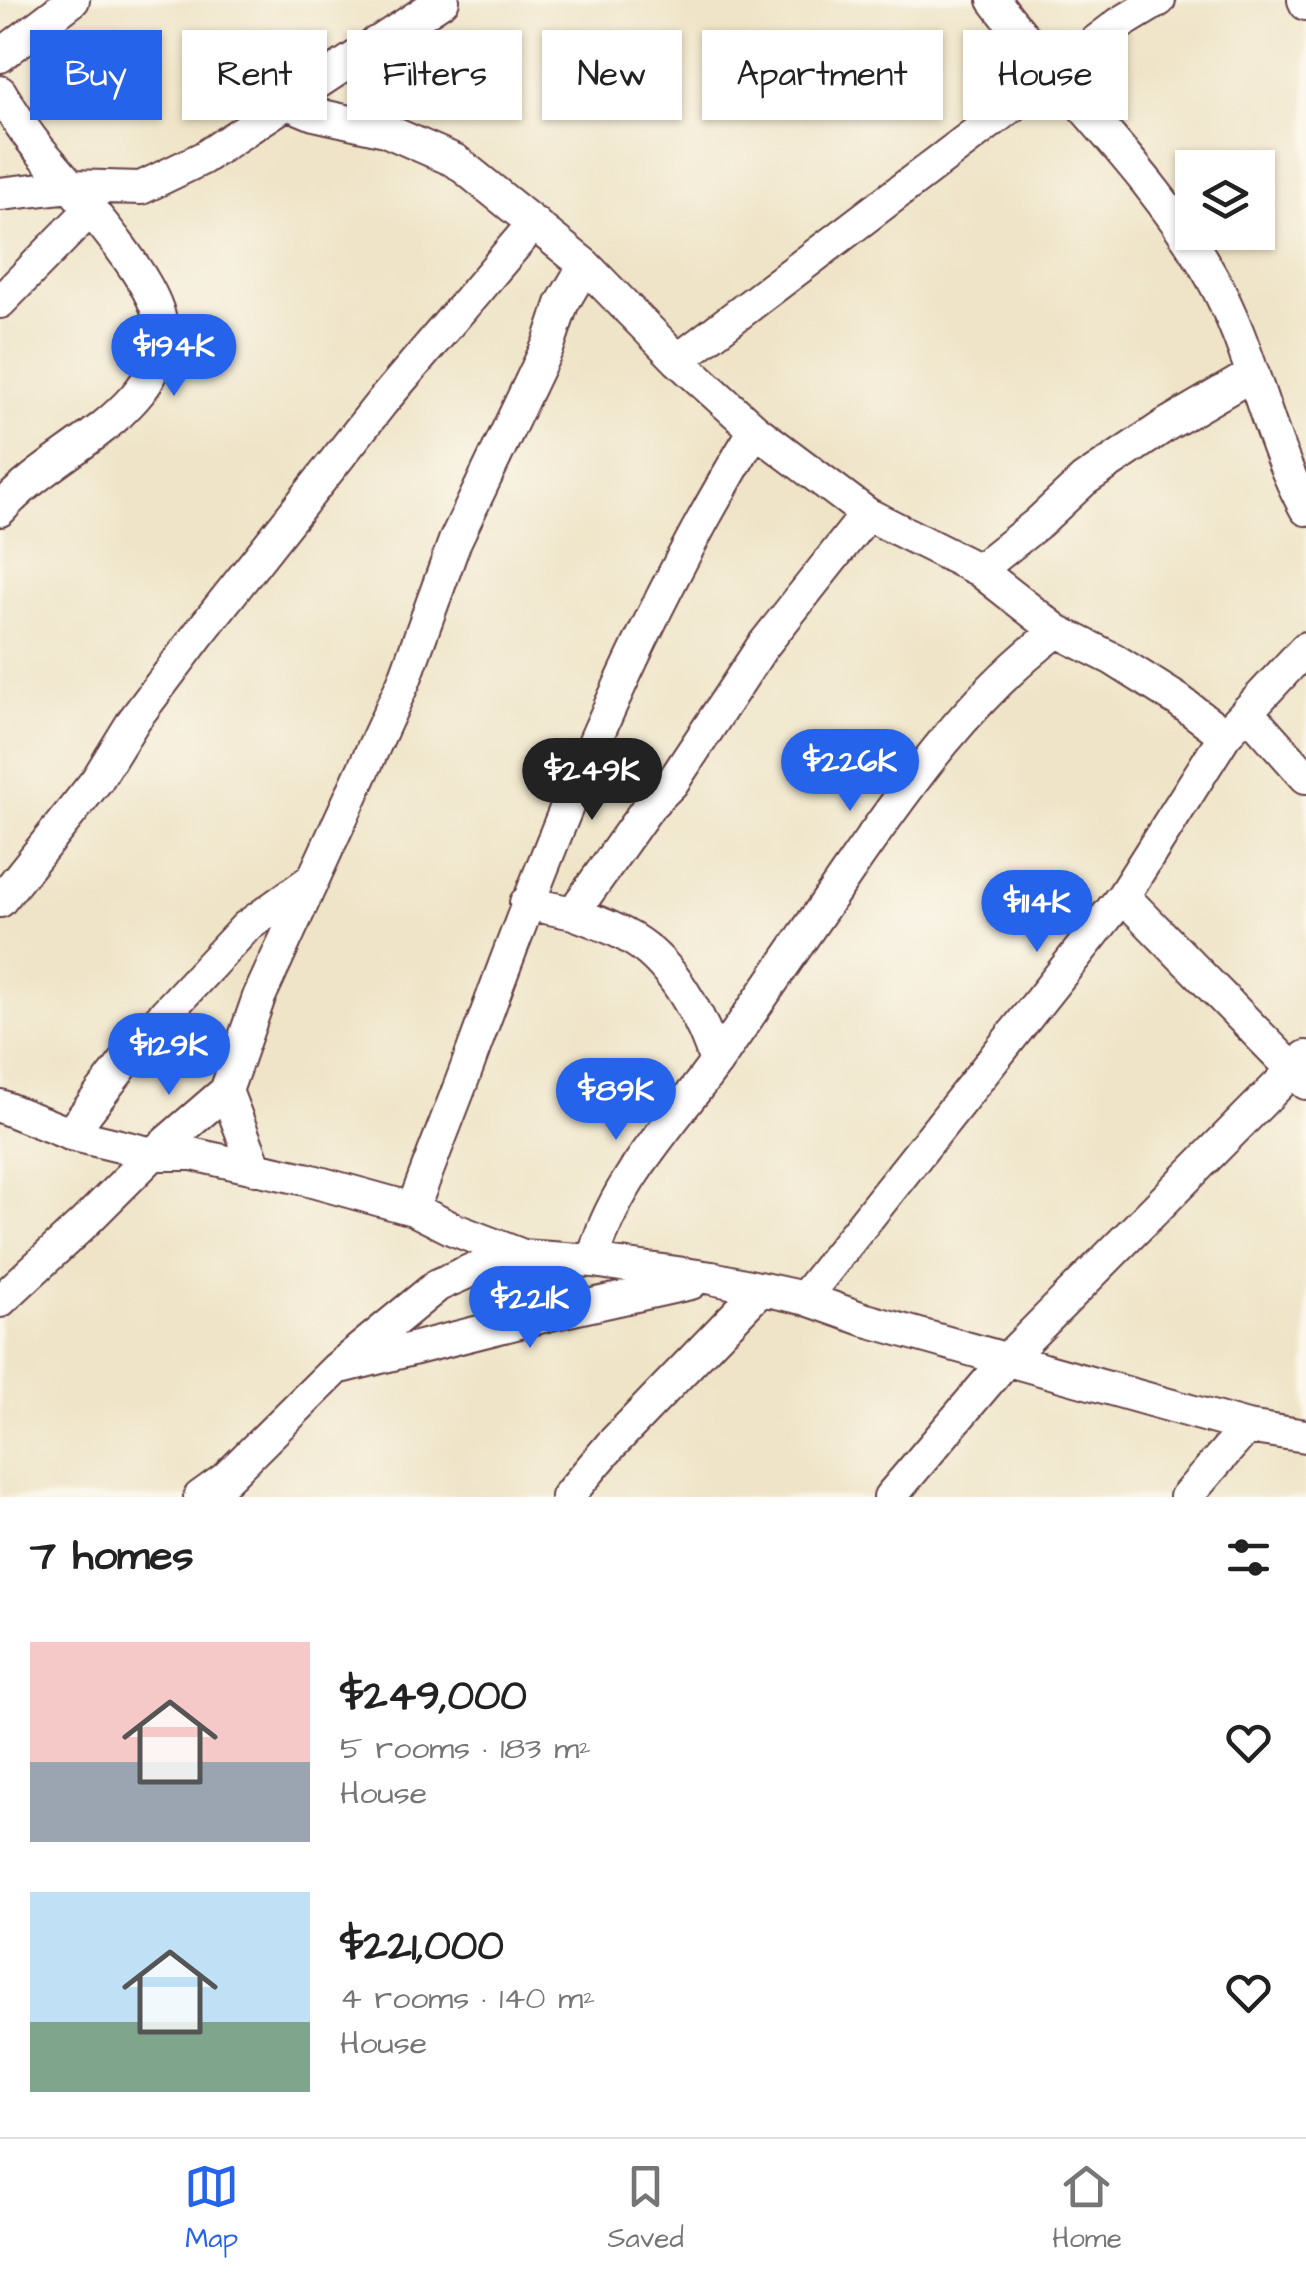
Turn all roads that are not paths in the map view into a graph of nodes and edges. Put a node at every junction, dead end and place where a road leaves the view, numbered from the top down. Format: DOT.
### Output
graph roads {
  1 [pos="73,0"];
  2 [pos="444,0"];
  3 [pos="994,0"];
  4 [pos="1159,0"];
  5 [pos="397,30"];
  6 [pos="1019,30"];
  7 [pos="1110,30"];
  8 [pos="0,56"];
  9 [pos="0,92"];
  10 [pos="327,117"];
  11 [pos="259,120"];
  12 [pos="384,120"];
  13 [pos="994,120"];
  14 [pos="1094,120"];
  15 [pos="386,130"];
  16 [pos="141,188"];
  17 [pos="0,194"];
  18 [pos="90,210"];
  19 [pos="534,222"];
  20 [pos="584,265"];
  21 [pos="0,302"];
  22 [pos="678,360"];
  23 [pos="1254,374"];
  24 [pos="755,430"];
  25 [pos="1306,509"];
  26 [pos="0,510"];
  27 [pos="866,514"];
  28 [pos="979,570"];
  29 [pos="1057,631"];
  30 [pos="1306,648"];
  31 [pos="1236,723"];
  32 [pos="1306,776"];
  33 [pos="312,879"];
  34 [pos="1124,896"];
  35 [pos="0,901"];
  36 [pos="526,903"];
  37 [pos="573,914"];
  38 [pos="716,1062"];
  39 [pos="1302,1070"];
  40 [pos="226,1091"];
  41 [pos="0,1106"];
  42 [pos="70,1134"];
  43 [pos="153,1154"];
  44 [pos="256,1170"];
  45 [pos="413,1209"];
  46 [pos="523,1256"];
  47 [pos="593,1261"];
  48 [pos="712,1278"];
  49 [pos="762,1289"];
  50 [pos="804,1298"];
  51 [pos="0,1301"];
  52 [pos="1008,1358"];
  53 [pos="336,1369"];
  54 [pos="1247,1427"];
  55 [pos="1306,1436"];
  56 [pos="200,1497"];
  57 [pos="567,1497"];
  58 [pos="890,1497"];
  59 [pos="1186,1497"];
  1 -- 8 [label="street"];
  2 -- 5 [label="street"];
  3 -- 6 [label="street"];
  4 -- 7 [label="street"];
  9 -- 18 [label="street"];
  10 -- 15 [label="street"];
  11 -- 16 [label="street"];
  12 -- 15 [label="street"];
  13 -- 22 [label="street"];
  14 -- 23 [label="street"];
  15 -- 19 [label="street"];
  16 -- 18 [label="street"];
  16 -- 18 [label="street"];
  17 -- 18 [label="street"];
  18 -- 21 [label="street"];
  18 -- 26 [label="street"];
  19 -- 20 [label="street"];
  19 -- 35 [label="street"];
  20 -- 22 [label="street"];
  20 -- 33 [label="street"];
  22 -- 24 [label="street"];
  23 -- 25 [label="street"];
  23 -- 28 [label="street"];
  24 -- 27 [label="street"];
  24 -- 36 [label="street"];
  27 -- 28 [label="street"];
  27 -- 37 [label="street"];
  28 -- 29 [label="street"];
  29 -- 31 [label="street"];
  29 -- 38 [label="street"];
  30 -- 31 [label="street"];
  31 -- 32 [label="street"];
  31 -- 34 [label="street"];
  33 -- 40 [label="street"];
  33 -- 42 [label="street"];
  34 -- 39 [label="street"];
  34 -- 50 [label="street"];
  36 -- 37 [label="street"];
  36 -- 45 [label="street"];
  37 -- 38 [label="street"];
  38 -- 47 [label="street"];
  39 -- 52 [label="street"];
  40 -- 43 [label="street"];
  40 -- 44 [label="street"];
  41 -- 42 [label="street"];
  42 -- 43 [label="street"];
  43 -- 44 [label="street"];
  43 -- 51 [label="street"];
  44 -- 45 [label="street"];
  45 -- 46 [label="street"];
  46 -- 47 [label="street"];
  46 -- 53 [label="street"];
  47 -- 48 [label="street"];
  48 -- 49 [label="street"];
  48 -- 53 [label="street"];
  49 -- 50 [label="street"];
  49 -- 57 [label="street"];
  50 -- 52 [label="street"];
  52 -- 54 [label="street"];
  52 -- 58 [label="street"];
  53 -- 56 [label="street"];
  54 -- 55 [label="street"];
  54 -- 59 [label="street"];
}
